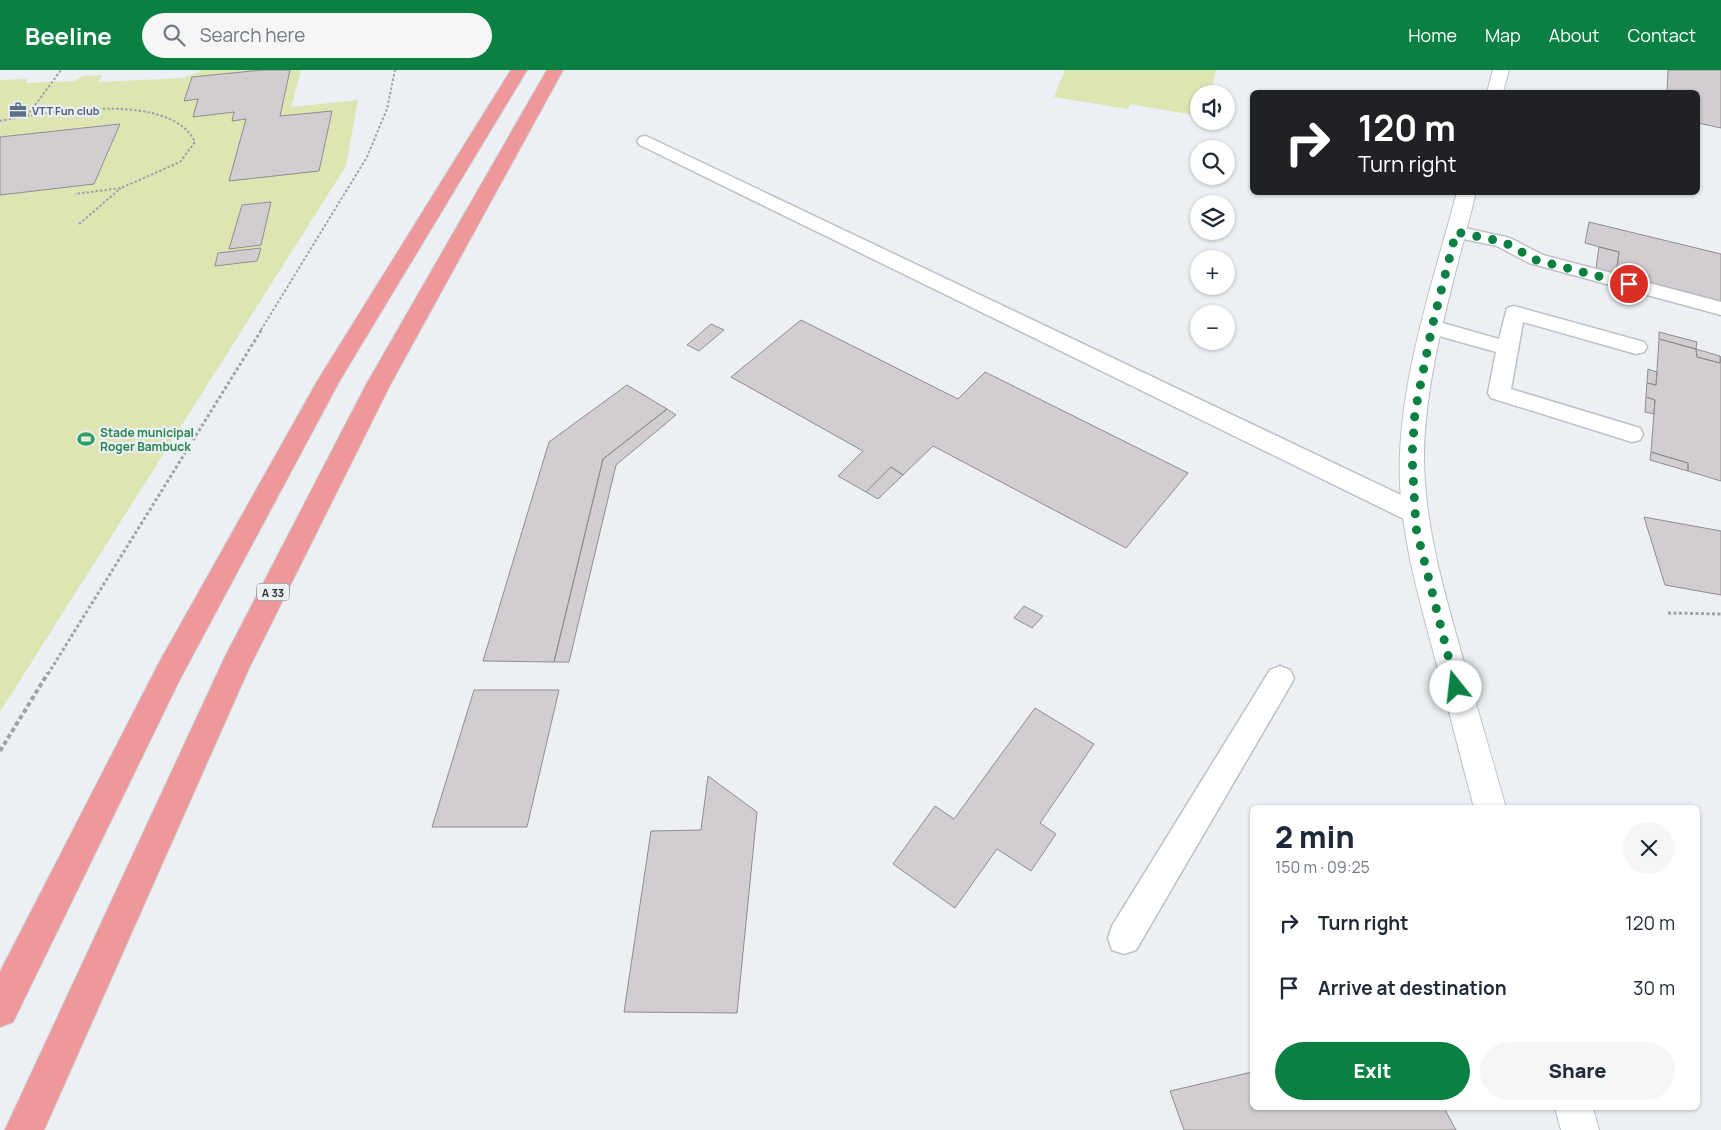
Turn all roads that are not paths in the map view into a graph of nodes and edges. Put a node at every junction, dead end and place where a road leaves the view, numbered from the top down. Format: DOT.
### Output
graph roads {
  1 [pos="519,70"];
  2 [pos="554,70"];
  3 [pos="1501,70"];
  4 [pos="1496,90"];
  5 [pos="646,141"];
  6 [pos="1466,195"];
  7 [pos="1456,232"];
  8 [pos="1721,309"];
  9 [pos="1432,327"];
  10 [pos="1636,347"];
  11 [pos="1507,348"];
  12 [pos="1632,434"];
  13 [pos="1415,514"];
  14 [pos="1280,678"];
  15 [pos="1489,805"];
  16 [pos="1124,938"];
  17 [pos="0,1009"];
  18 [pos="1575,1110"];
  19 [pos="24,1130"];
  20 [pos="1580,1130"];
  1 -- 17 [label="highway"];
  2 -- 19 [label="highway, A 33"];
  3 -- 4 [label="street"];
  5 -- 13 [label="lane"];
  6 -- 7 [label="street"];
  7 -- 8 [label="lane"];
  7 -- 9 [label="street"];
  9 -- 11 [label="lane"];
  9 -- 13 [label="street"];
  10 -- 11 [label="lane"];
  11 -- 12 [label="lane"];
  13 -- 15 [label="street"];
  14 -- 16 [label="lane"];
  18 -- 20 [label="street"];
}
